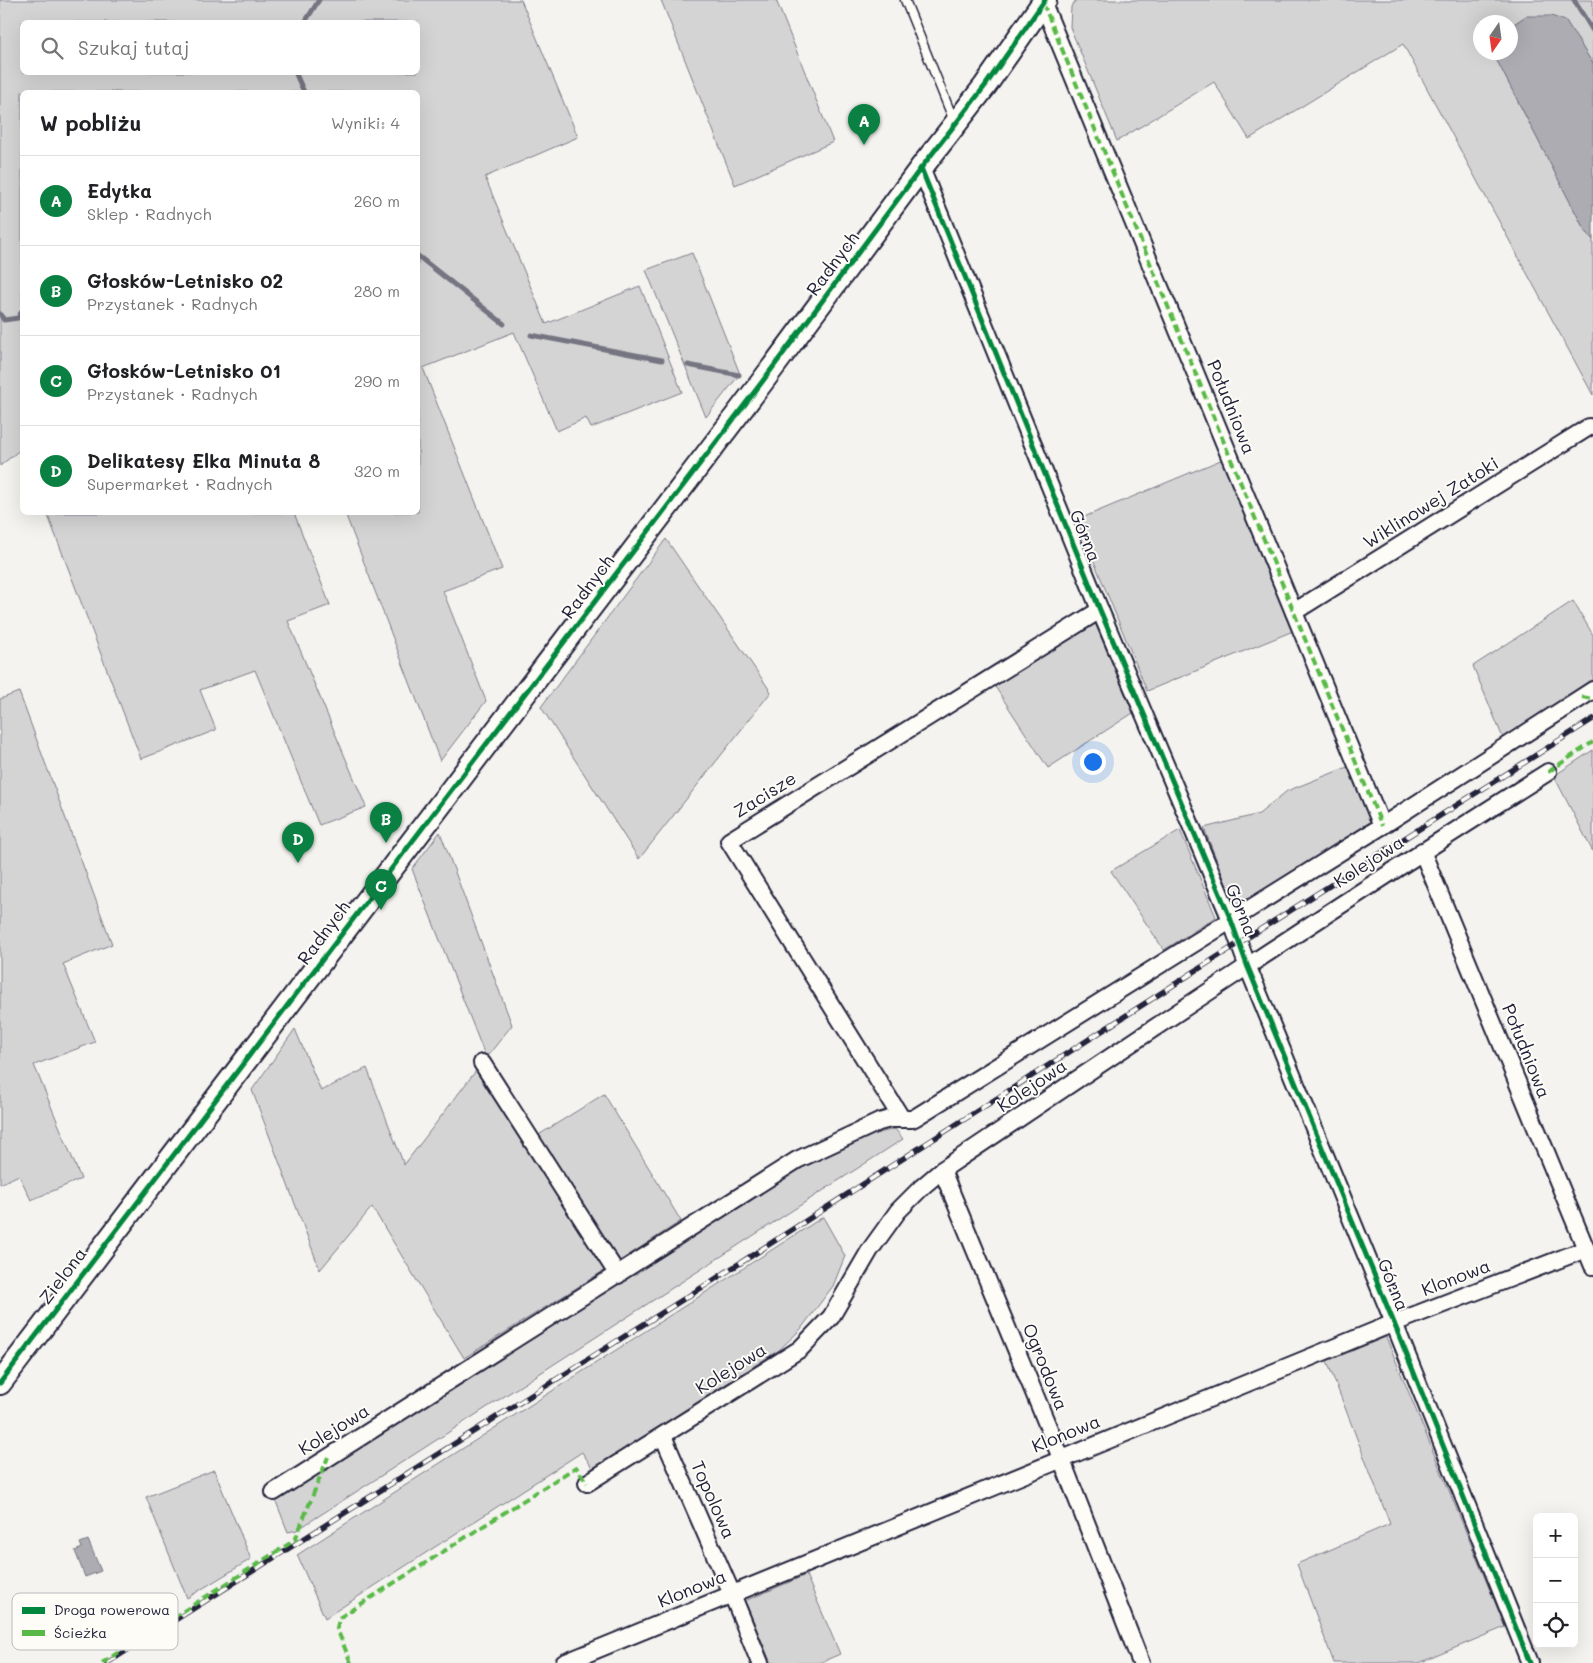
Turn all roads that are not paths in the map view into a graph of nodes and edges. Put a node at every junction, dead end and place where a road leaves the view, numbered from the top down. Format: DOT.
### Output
graph roads {
  1 [pos="904,0"];
  2 [pos="1044,1"];
  3 [pos="955,124"];
  4 [pos="921,168"];
  5 [pos="1589,427"];
  6 [pos="1100,610"];
  7 [pos="1294,612"];
  8 [pos="1593,690"];
  9 [pos="1548,772"];
  10 [pos="1382,826"];
  11 [pos="1422,851"];
  12 [pos="1231,920"];
  13 [pos="1247,965"];
  14 [pos="482,1063"];
  15 [pos="902,1119"];
  16 [pos="942,1170"];
  17 [pos="149,1186"];
  18 [pos="1586,1249"];
  19 [pos="1593,1266"];
  20 [pos="618,1275"];
  21 [pos="1394,1323"];
  22 [pos="0,1382"];
  23 [pos="662,1436"];
  24 [pos="1061,1458"];
  25 [pos="587,1483"];
  26 [pos="274,1492"];
  27 [pos="732,1594"];
  28 [pos="564,1663"];
  29 [pos="760,1663"];
  30 [pos="1141,1663"];
  31 [pos="1530,1663"];
  1 -- 3 [label="lane"];
  2 -- 3 [label="street, Radnych"];
  2 -- 7 [label="street, Południowa"];
  3 -- 4 [label="street, Radnych"];
  4 -- 6 [label="street, Górna"];
  4 -- 17 [label="street, Radnych"];
  5 -- 7 [label="street, Wiklinowej Zatoki"];
  6 -- 12 [label="street, Górna"];
  6 -- 15 [label="street, Zacisze"];
  7 -- 10 [label="street, Południowa"];
  8 -- 10 [label="street, Kolejowa"];
  9 -- 11 [label="street, Kolejowa"];
  10 -- 12 [label="street, Kolejowa"];
  11 -- 13 [label="street, Kolejowa"];
  11 -- 18 [label="street, Południowa"];
  12 -- 13 [label="street, Górna"];
  12 -- 15 [label="street, Kolejowa"];
  13 -- 16 [label="street, Kolejowa"];
  13 -- 21 [label="street, Górna"];
  14 -- 20 [label="street"];
  15 -- 20 [label="street, Kolejowa"];
  16 -- 23 [label="street, Kolejowa"];
  16 -- 24 [label="street, Ogrodowa"];
  17 -- 22 [label="street, Zielona"];
  18 -- 19 [label="street, Południowa"];
  18 -- 21 [label="street, Klonowa"];
  20 -- 26 [label="street, Kolejowa"];
  21 -- 24 [label="street, Klonowa"];
  21 -- 31 [label="street, Górna"];
  23 -- 25 [label="street, Kolejowa"];
  23 -- 27 [label="street, Topolowa"];
  24 -- 27 [label="street, Klonowa"];
  24 -- 30 [label="street, Ogrodowa"];
  27 -- 28 [label="street, Klonowa"];
  27 -- 29 [label="street, Topolowa"];
}
